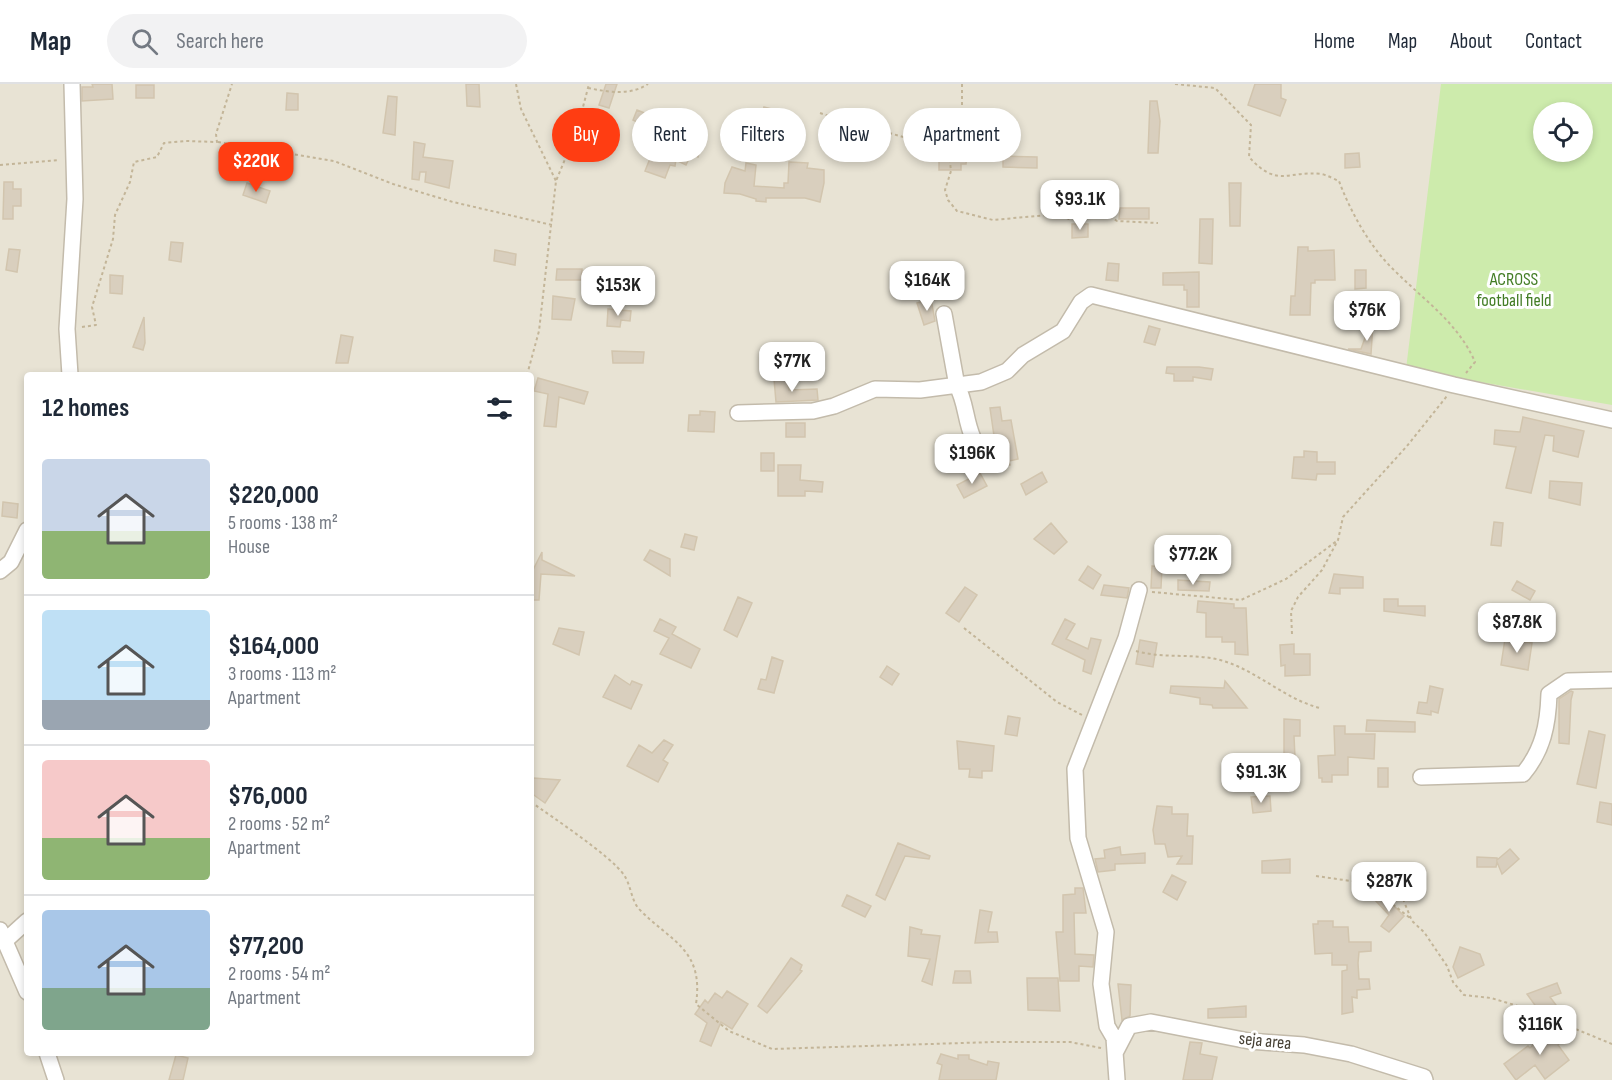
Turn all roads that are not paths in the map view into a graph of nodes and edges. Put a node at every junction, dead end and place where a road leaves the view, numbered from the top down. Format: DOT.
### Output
graph roads {
  1 [pos="72,84"];
  2 [pos="944,314"];
  3 [pos="70,372"];
  4 [pos="957,386"];
  5 [pos="738,413"];
  6 [pos="1612,420"];
  7 [pos="973,438"];
  8 [pos="24,536"];
  9 [pos="0,571"];
  10 [pos="1139,590"];
  11 [pos="1612,680"];
  12 [pos="1421,777"];
  13 [pos="24,923"];
  14 [pos="3,935"];
  15 [pos="24,985"];
  16 [pos="1116,1051"];
  17 [pos="48,1056"];
  18 [pos="56,1080"];
  19 [pos="1117,1080"];
  20 [pos="1425,1080"];
  1 -- 3 [label="street"];
  2 -- 4 [label="street"];
  4 -- 5 [label="street"];
  4 -- 6 [label="street"];
  4 -- 7 [label="street"];
  8 -- 9 [label="street"];
  10 -- 16 [label="street"];
  11 -- 12 [label="street"];
  13 -- 14 [label="street"];
  14 -- 15 [label="street"];
  16 -- 19 [label="street"];
  16 -- 20 [label="street, seja area"];
  17 -- 18 [label="street"];
}
